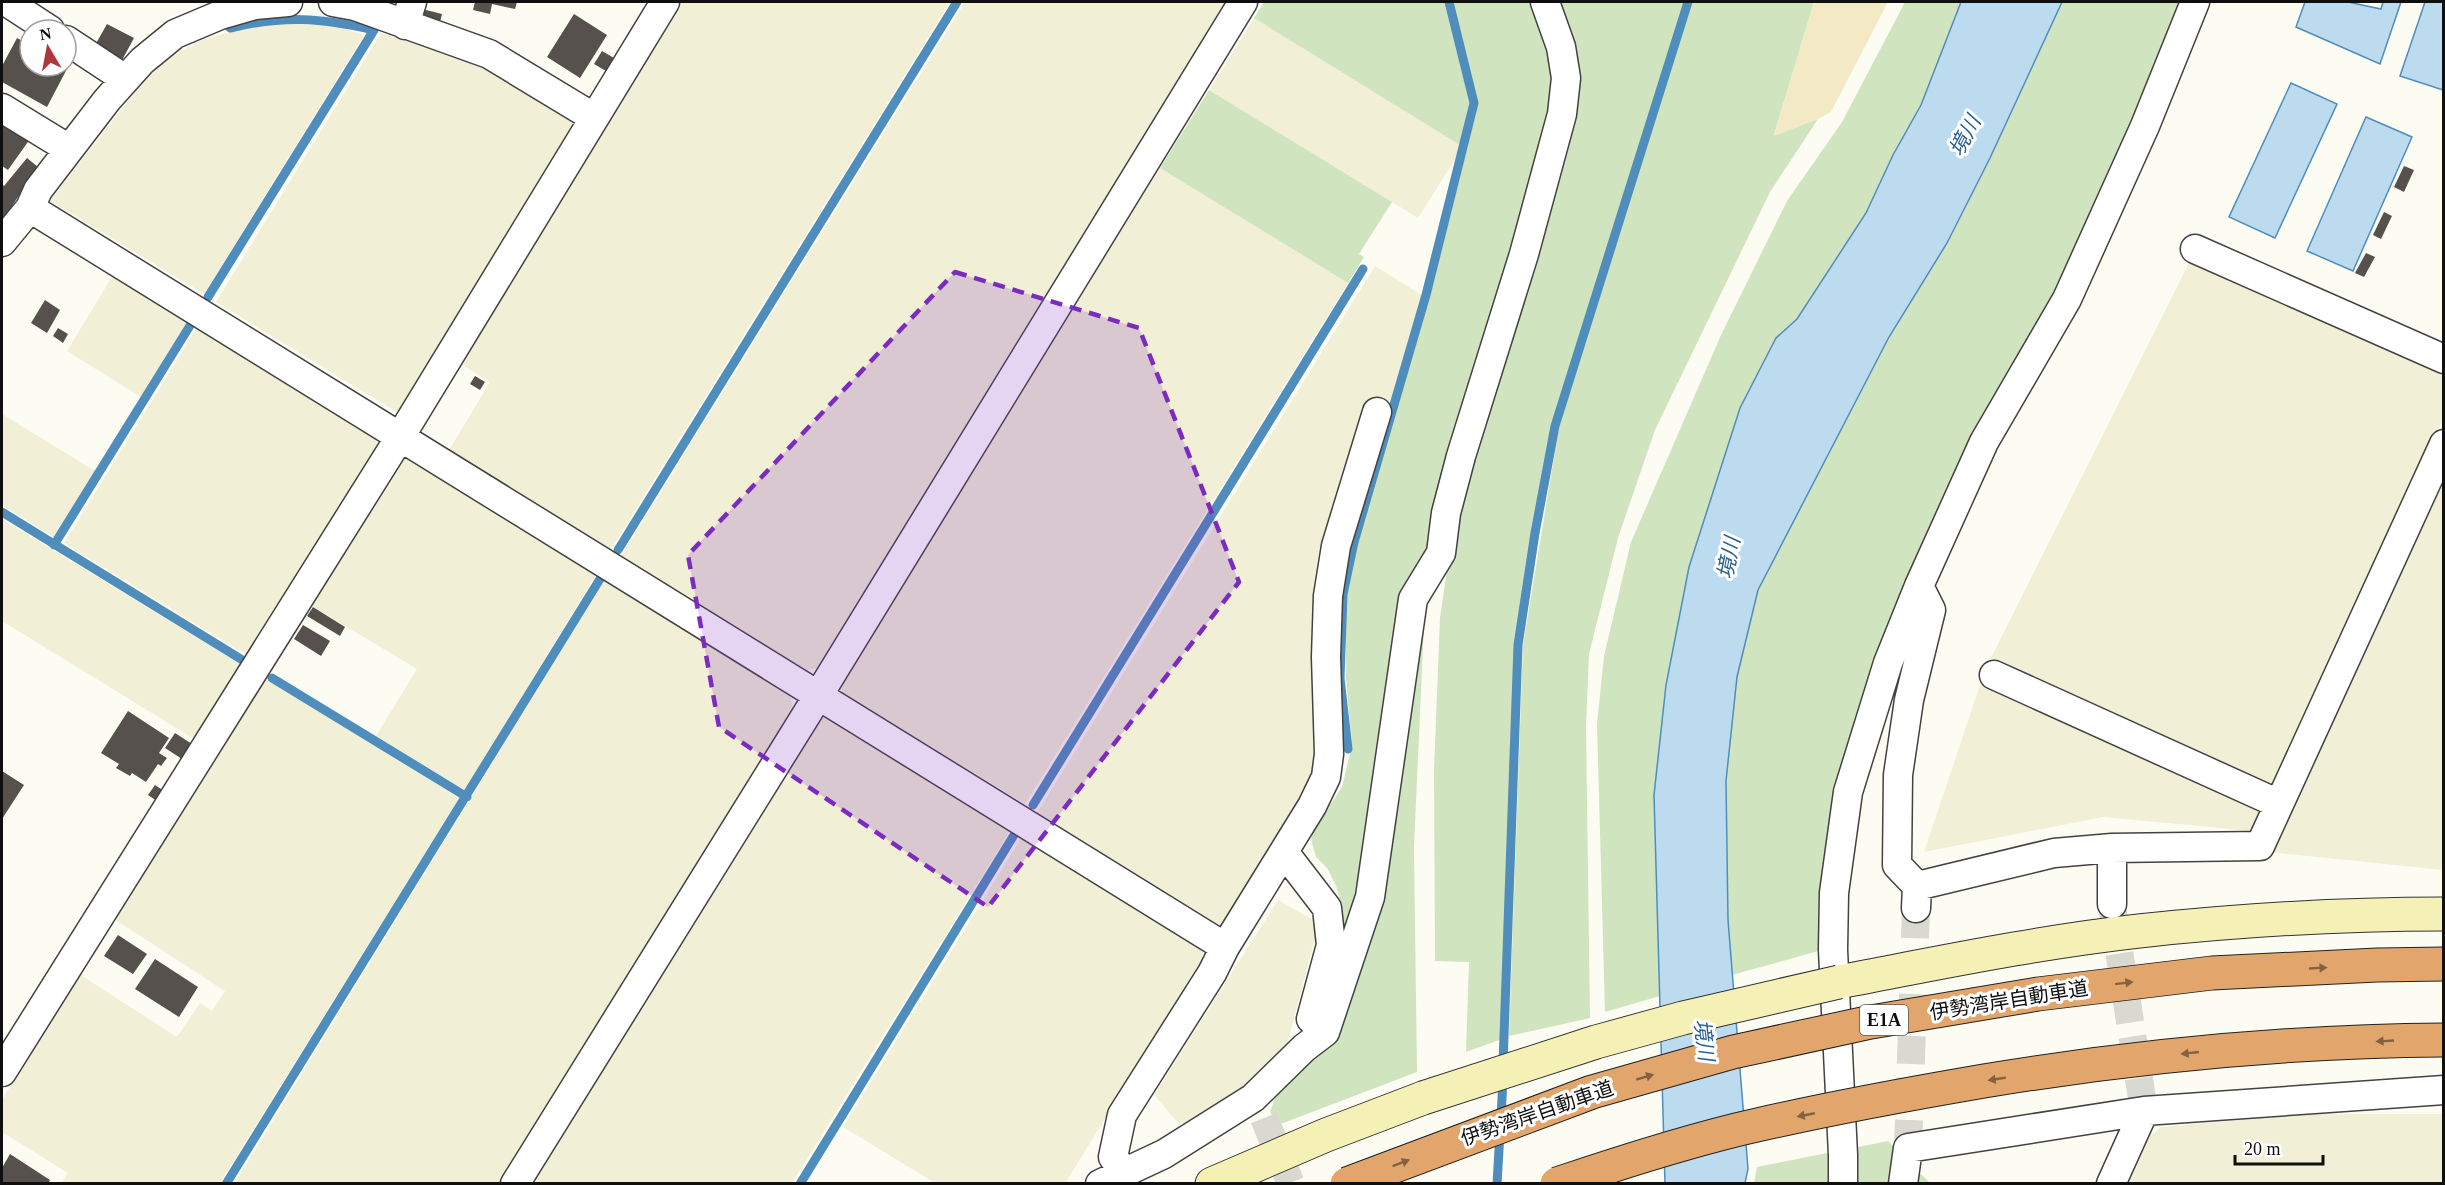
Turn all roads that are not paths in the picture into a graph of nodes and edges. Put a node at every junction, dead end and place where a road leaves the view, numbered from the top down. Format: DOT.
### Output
graph roads {
  1 [pos="7,2"];
  2 [pos="288,2"];
  3 [pos="333,2"];
  4 [pos="665,2"];
  5 [pos="1243,2"];
  6 [pos="1545,2"];
  7 [pos="2195,2"];
  8 [pos="408,13"];
  9 [pos="32,18"];
  10 [pos="78,48"];
  11 [pos="125,79"];
  12 [pos="2,108"];
  13 [pos="593,117"];
  14 [pos="69,149"];
  15 [pos="30,208"];
  16 [pos="2,242"];
  17 [pos="2194,249"];
  18 [pos="2444,359"];
  19 [pos="1377,412"];
  20 [pos="399,437"];
  21 [pos="2444,444"];
  22 [pos="1919,586"];
  23 [pos="1994,675"];
  24 [pos="818,696"];
  25 [pos="2279,804"];
  26 [pos="2112,848"];
  27 [pos="1284,852"];
  28 [pos="2112,904"];
  29 [pos="2444,914"];
  30 [pos="1225,946"];
  31 [pos="2444,964"];
  32 [pos="2444,1040"];
  33 [pos="1304,1048"];
  34 [pos="2,1072"];
  35 [pos="2443,1090"];
  36 [pos="2144,1111"];
  37 [pos="1112,1178"];
  38 [pos="515,1184"];
  39 [pos="1212,1184"];
  40 [pos="1347,1184"];
  41 [pos="1557,1184"];
  42 [pos="1843,1184"];
  43 [pos="1903,1184"];
  44 [pos="2111,1184"];
  1 -- 9 [label="street"];
  2 -- 11 [label="street"];
  3 -- 8 [label="street"];
  4 -- 13 [label="street"];
  5 -- 24 [label="street"];
  6 -- 33 [label="street"];
  7 -- 22 [label="street"];
  8 -- 13 [label="street"];
  10 -- 11 [label="street"];
  11 -- 14 [label="street"];
  12 -- 14 [label="street"];
  13 -- 20 [label="street"];
  14 -- 15 [label="street"];
  15 -- 16 [label="street"];
  15 -- 20 [label="street"];
  17 -- 18 [label="street"];
  19 -- 27 [label="street"];
  20 -- 24 [label="street"];
  20 -- 34 [label="street"];
  21 -- 25 [label="street"];
  22 -- 26 [label="street"];
  22 -- 42 [label="street"];
  23 -- 25 [label="street"];
  24 -- 30 [label="street"];
  24 -- 38 [label="street"];
  25 -- 26 [label="street"];
  26 -- 28 [label="street"];
  27 -- 30 [label="street"];
  27 -- 33 [label="street"];
  29 -- 39 [label="street, bridge"];
  30 -- 37 [label="street"];
  40 -- 31 [label="highway, 伊勢湾岸自動車道 / E1A, one-way, bridge"];
  32 -- 41 [label="highway, one-way, bridge"];
  33 -- 37 [label="street"];
  35 -- 36 [label="street"];
  36 -- 43 [label="street"];
  36 -- 44 [label="street"];
}
